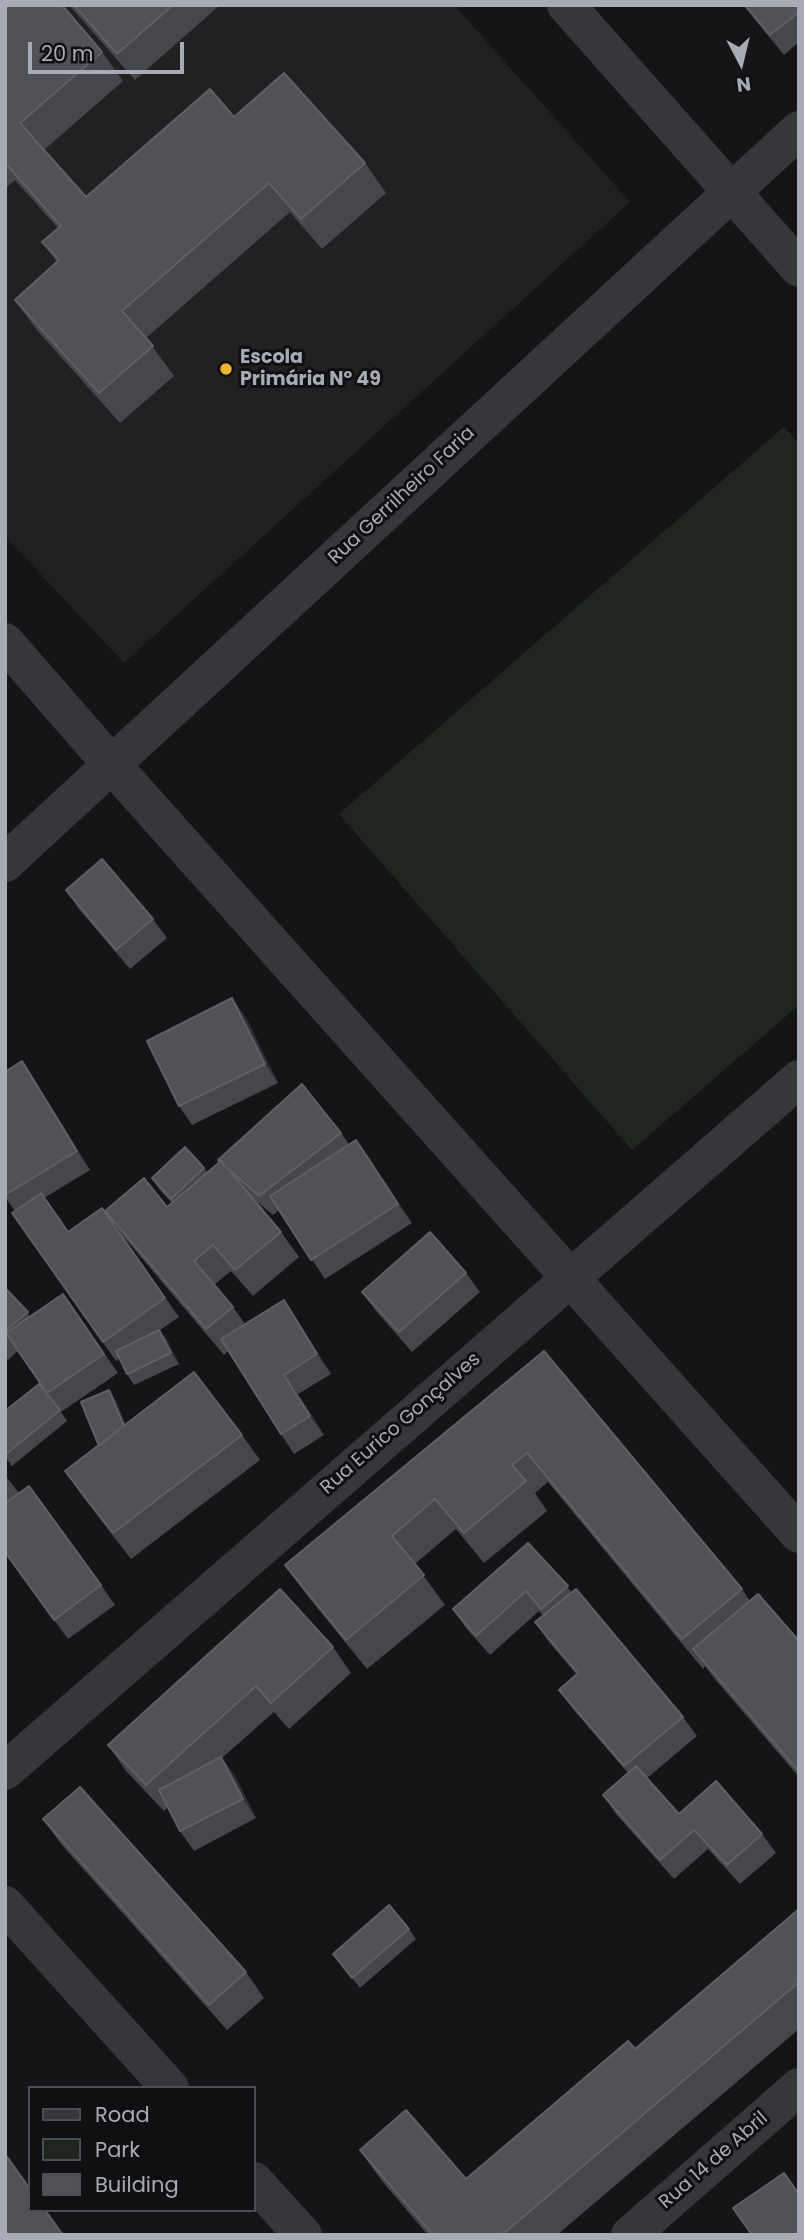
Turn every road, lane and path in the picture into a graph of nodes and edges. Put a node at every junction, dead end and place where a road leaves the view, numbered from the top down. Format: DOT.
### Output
graph roads {
  1 [pos="566,5"];
  2 [pos="799,130"];
  3 [pos="730,192"];
  4 [pos="799,268"];
  5 [pos="5,642"];
  6 [pos="112,765"];
  7 [pos="5,863"];
  8 [pos="799,1079"];
  9 [pos="569,1278"];
  10 [pos="799,1534"];
  11 [pos="5,1771"];
  12 [pos="5,1905"];
  13 [pos="168,2086"];
  14 [pos="799,2087"];
  15 [pos="256,2182"];
  16 [pos="303,2235"];
  17 [pos="630,2235"];
  1 -- 3 [label="street"];
  2 -- 3 [label="street, Rua Gerrilheiro Faria"];
  3 -- 4 [label="street"];
  3 -- 6 [label="street, Rua Gerrilheiro Faria"];
  5 -- 6 [label="street"];
  6 -- 7 [label="street, Rua Gerrilheiro Faria"];
  6 -- 9 [label="street"];
  8 -- 9 [label="street, Rua Eurico Gonçalves"];
  9 -- 10 [label="street"];
  9 -- 11 [label="street, Rua Eurico Gonçalves"];
  12 -- 13 [label="street"];
  14 -- 17 [label="street, Rua 14 de Abril"];
  15 -- 16 [label="street"];
}
